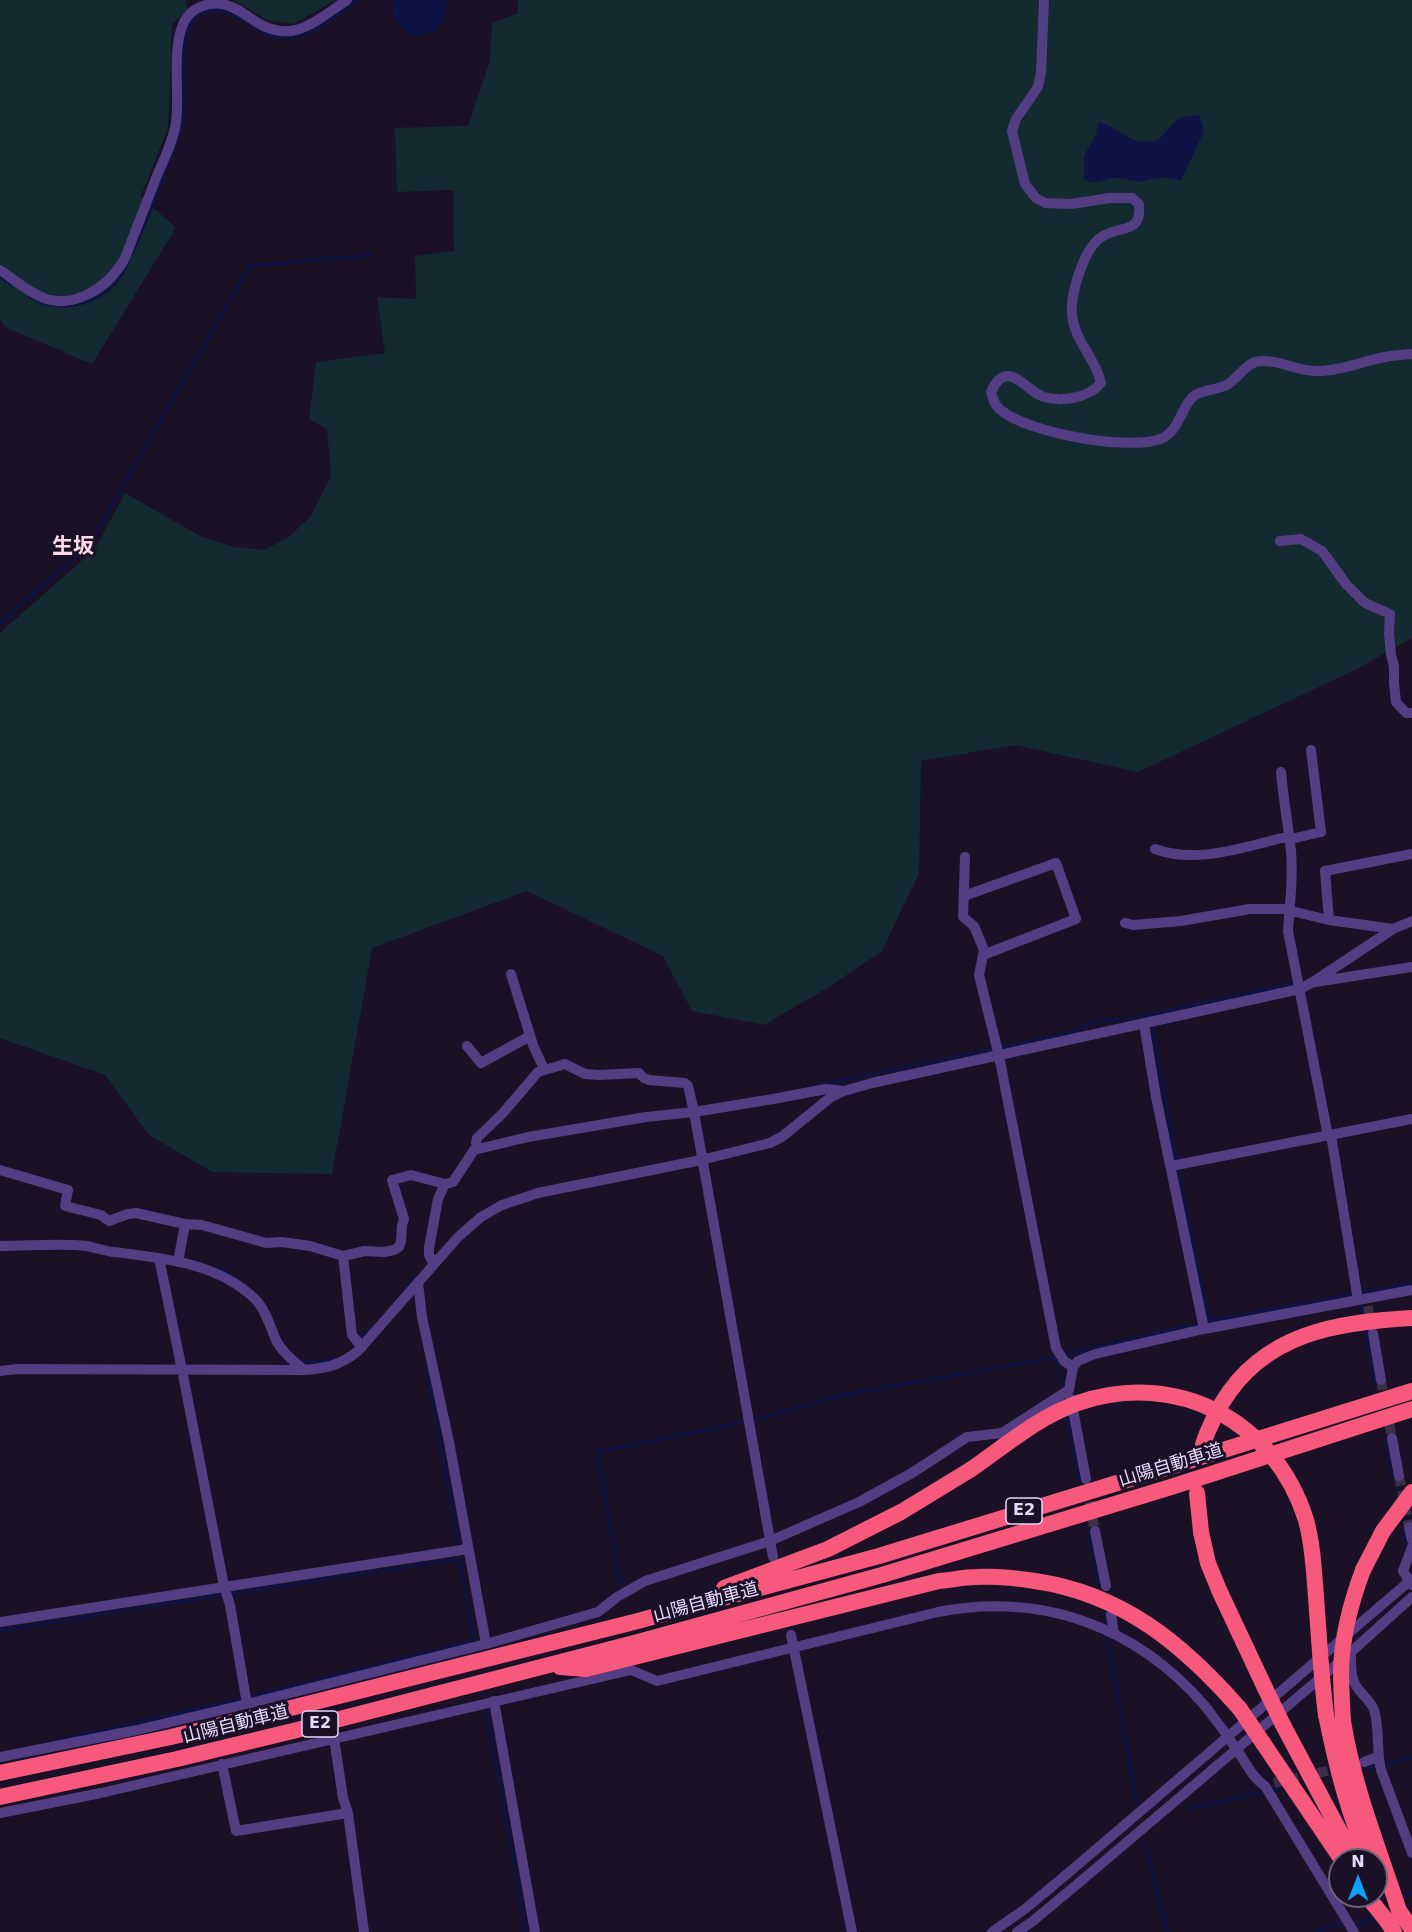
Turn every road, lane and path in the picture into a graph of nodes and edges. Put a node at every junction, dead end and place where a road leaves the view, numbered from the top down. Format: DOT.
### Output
graph roads {
  1 [pos="347,0"];
  2 [pos="1044,0"];
  3 [pos="0,270"];
  4 [pos="1412,354"];
  5 [pos="1280,541"];
  6 [pos="1412,712"];
  7 [pos="1311,750"];
  8 [pos="1281,772"];
  9 [pos="1289,838"];
  10 [pos="1155,849"];
  11 [pos="1412,854"];
  12 [pos="965,857"];
  13 [pos="964,896"];
  14 [pos="1290,911"];
  15 [pos="1329,920"];
  16 [pos="1412,921"];
  17 [pos="1125,923"];
  18 [pos="1393,929"];
  19 [pos="983,955"];
  20 [pos="1412,967"];
  21 [pos="511,974"];
  22 [pos="1313,982"];
  23 [pos="1300,989"];
  24 [pos="1150,1023"];
  25 [pos="530,1036"];
  26 [pos="467,1046"];
  27 [pos="998,1051"];
  28 [pos="544,1069"];
  29 [pos="844,1091"];
  30 [pos="693,1109"];
  31 [pos="1412,1119"];
  32 [pos="1330,1136"];
  33 [pos="477,1146"];
  34 [pos="701,1160"];
  35 [pos="1175,1165"];
  36 [pos="0,1170"];
  37 [pos="448,1183"];
  38 [pos="185,1224"];
  39 [pos="0,1246"];
  40 [pos="344,1256"];
  41 [pos="159,1258"];
  42 [pos="179,1259"];
  43 [pos="434,1264"];
  44 [pos="418,1283"];
  45 [pos="1412,1290"];
  46 [pos="1361,1298"];
  47 [pos="1412,1318"];
  48 [pos="1203,1325"];
  49 [pos="1372,1333"];
  50 [pos="360,1344"];
  51 [pos="1073,1366"];
  52 [pos="182,1370"];
  53 [pos="304,1370"];
  54 [pos="0,1371"];
  55 [pos="1381,1380"];
  56 [pos="1069,1390"];
  57 [pos="1412,1391"];
  58 [pos="1412,1409"];
  59 [pos="1392,1438"];
  60 [pos="1203,1445"];
  61 [pos="1399,1476"];
  62 [pos="1086,1479"];
  63 [pos="1412,1492"];
  64 [pos="1197,1493"];
  65 [pos="1409,1527"];
  66 [pos="1095,1531"];
  67 [pos="1412,1540"];
  68 [pos="770,1541"];
  69 [pos="1412,1547"];
  70 [pos="462,1550"];
  71 [pos="773,1557"];
  72 [pos="1411,1582"];
  73 [pos="1106,1586"];
  74 [pos="225,1592"];
  75 [pos="1412,1597"];
  76 [pos="1111,1615"];
  77 [pos="0,1622"];
  78 [pos="633,1622"];
  79 [pos="1110,1632"];
  80 [pos="791,1635"];
  81 [pos="479,1645"];
  82 [pos="794,1647"];
  83 [pos="640,1648"];
  84 [pos="1351,1652"];
  85 [pos="246,1700"];
  86 [pos="488,1702"];
  87 [pos="1228,1737"];
  88 [pos="334,1738"];
  89 [pos="1236,1749"];
  90 [pos="0,1757"];
  91 [pos="1364,1762"];
  92 [pos="1379,1763"];
  93 [pos="222,1764"];
  94 [pos="0,1773"];
  95 [pos="0,1797"];
  96 [pos="0,1813"];
  97 [pos="348,1813"];
  98 [pos="1334,1848"];
  99 [pos="1349,1848"];
  100 [pos="1364,1848"];
  101 [pos="1412,1853"];
  102 [pos="1388,1902"];
  103 [pos="1379,1908"];
  104 [pos="1384,1908"];
  105 [pos="1394,1921"];
  106 [pos="1350,1926"];
  107 [pos="1412,1929"];
  108 [pos="364,1932"];
  109 [pos="535,1932"];
  110 [pos="852,1932"];
  111 [pos="992,1932"];
  112 [pos="1017,1932"];
  1 -- 3 [label="street"];
  2 -- 4 [label="street"];
  5 -- 6 [label="street"];
  7 -- 9 [label="street"];
  8 -- 9 [label="street"];
  9 -- 10 [label="street"];
  9 -- 14 [label="street"];
  11 -- 15 [label="street"];
  12 -- 13 [label="street"];
  13 -- 19 [label="street"];
  13 -- 19 [label="street"];
  14 -- 15 [label="street"];
  14 -- 17 [label="street"];
  14 -- 23 [label="street"];
  15 -- 18 [label="street"];
  16 -- 18 [label="street"];
  18 -- 22 [label="street"];
  19 -- 27 [label="street"];
  20 -- 22 [label="street"];
  21 -- 25 [label="street"];
  22 -- 23 [label="street"];
  23 -- 24 [label="street"];
  23 -- 32 [label="street"];
  24 -- 27 [label="street"];
  24 -- 35 [label="street"];
  25 -- 26 [label="street"];
  25 -- 28 [label="street"];
  27 -- 29 [label="street"];
  27 -- 51 [label="street"];
  28 -- 30 [label="street"];
  28 -- 33 [label="street"];
  29 -- 30 [label="street"];
  29 -- 34 [label="street"];
  30 -- 33 [label="street"];
  30 -- 34 [label="street"];
  31 -- 32 [label="street"];
  32 -- 35 [label="street"];
  32 -- 46 [label="street"];
  33 -- 37 [label="street"];
  34 -- 43 [label="street"];
  34 -- 68 [label="street"];
  35 -- 48 [label="street"];
  36 -- 38 [label="street"];
  37 -- 40 [label="street"];
  37 -- 43 [label="street"];
  38 -- 40 [label="street"];
  38 -- 42 [label="street"];
  39 -- 41 [label="street"];
  40 -- 50 [label="street"];
  41 -- 42 [label="street"];
  41 -- 52 [label="street"];
  42 -- 53 [label="street"];
  43 -- 44 [label="street"];
  44 -- 50 [label="street"];
  44 -- 70 [label="street"];
  45 -- 46 [label="street"];
  46 -- 48 [label="street"];
  47 -- 60 [label="highway"];
  48 -- 51 [label="street"];
  49 -- 55 [label="street"];
  50 -- 53 [label="street"];
  51 -- 56 [label="street"];
  52 -- 53 [label="street"];
  52 -- 54 [label="street"];
  52 -- 74 [label="street"];
  56 -- 62 [label="street"];
  56 -- 68 [label="street"];
  57 -- 78 [label="highway, 山陽自動車道 / E2"];
  58 -- 83 [label="highway, 山陽自動車道 / E2"];
  59 -- 61 [label="street"];
  63 -- 105 [label="highway, bridge"];
  64 -- 99 [label="highway, bridge"];
  65 -- 67 [label="street"];
  66 -- 73 [label="street"];
  68 -- 71 [label="street"];
  68 -- 81 [label="street"];
  69 -- 72 [label="street"];
  70 -- 74 [label="street"];
  70 -- 81 [label="street"];
  72 -- 87 [label="street"];
  74 -- 77 [label="street"];
  74 -- 85 [label="street"];
  75 -- 84 [label="street"];
  76 -- 79 [label="street"];
  78 -- 94 [label="highway, 山陽自動車道 / E2"];
  78 -- 100 [label="highway, bridge"];
  79 -- 82 [label="street"];
  79 -- 87 [label="street"];
  80 -- 82 [label="street"];
  81 -- 85 [label="street"];
  82 -- 86 [label="street"];
  82 -- 110 [label="street"];
  83 -- 95 [label="highway, 山陽自動車道 / E2"];
  83 -- 98 [label="highway, bridge"];
  84 -- 89 [label="street"];
  84 -- 92 [label="street"];
  85 -- 90 [label="street"];
  86 -- 88 [label="street"];
  86 -- 109 [label="street"];
  87 -- 89 [label="street"];
  87 -- 111 [label="street"];
  88 -- 93 [label="street"];
  88 -- 97 [label="street"];
  89 -- 106 [label="street"];
  89 -- 112 [label="street"];
  91 -- 92 [label="street"];
  92 -- 101 [label="street"];
  93 -- 96 [label="street"];
  93 -- 97 [label="street"];
  97 -- 108 [label="street"];
  102 -- 105 [label="highway"];
  103 -- 105 [label="highway"];
  104 -- 105 [label="highway"];
  105 -- 107 [label="highway, bridge"];
}
